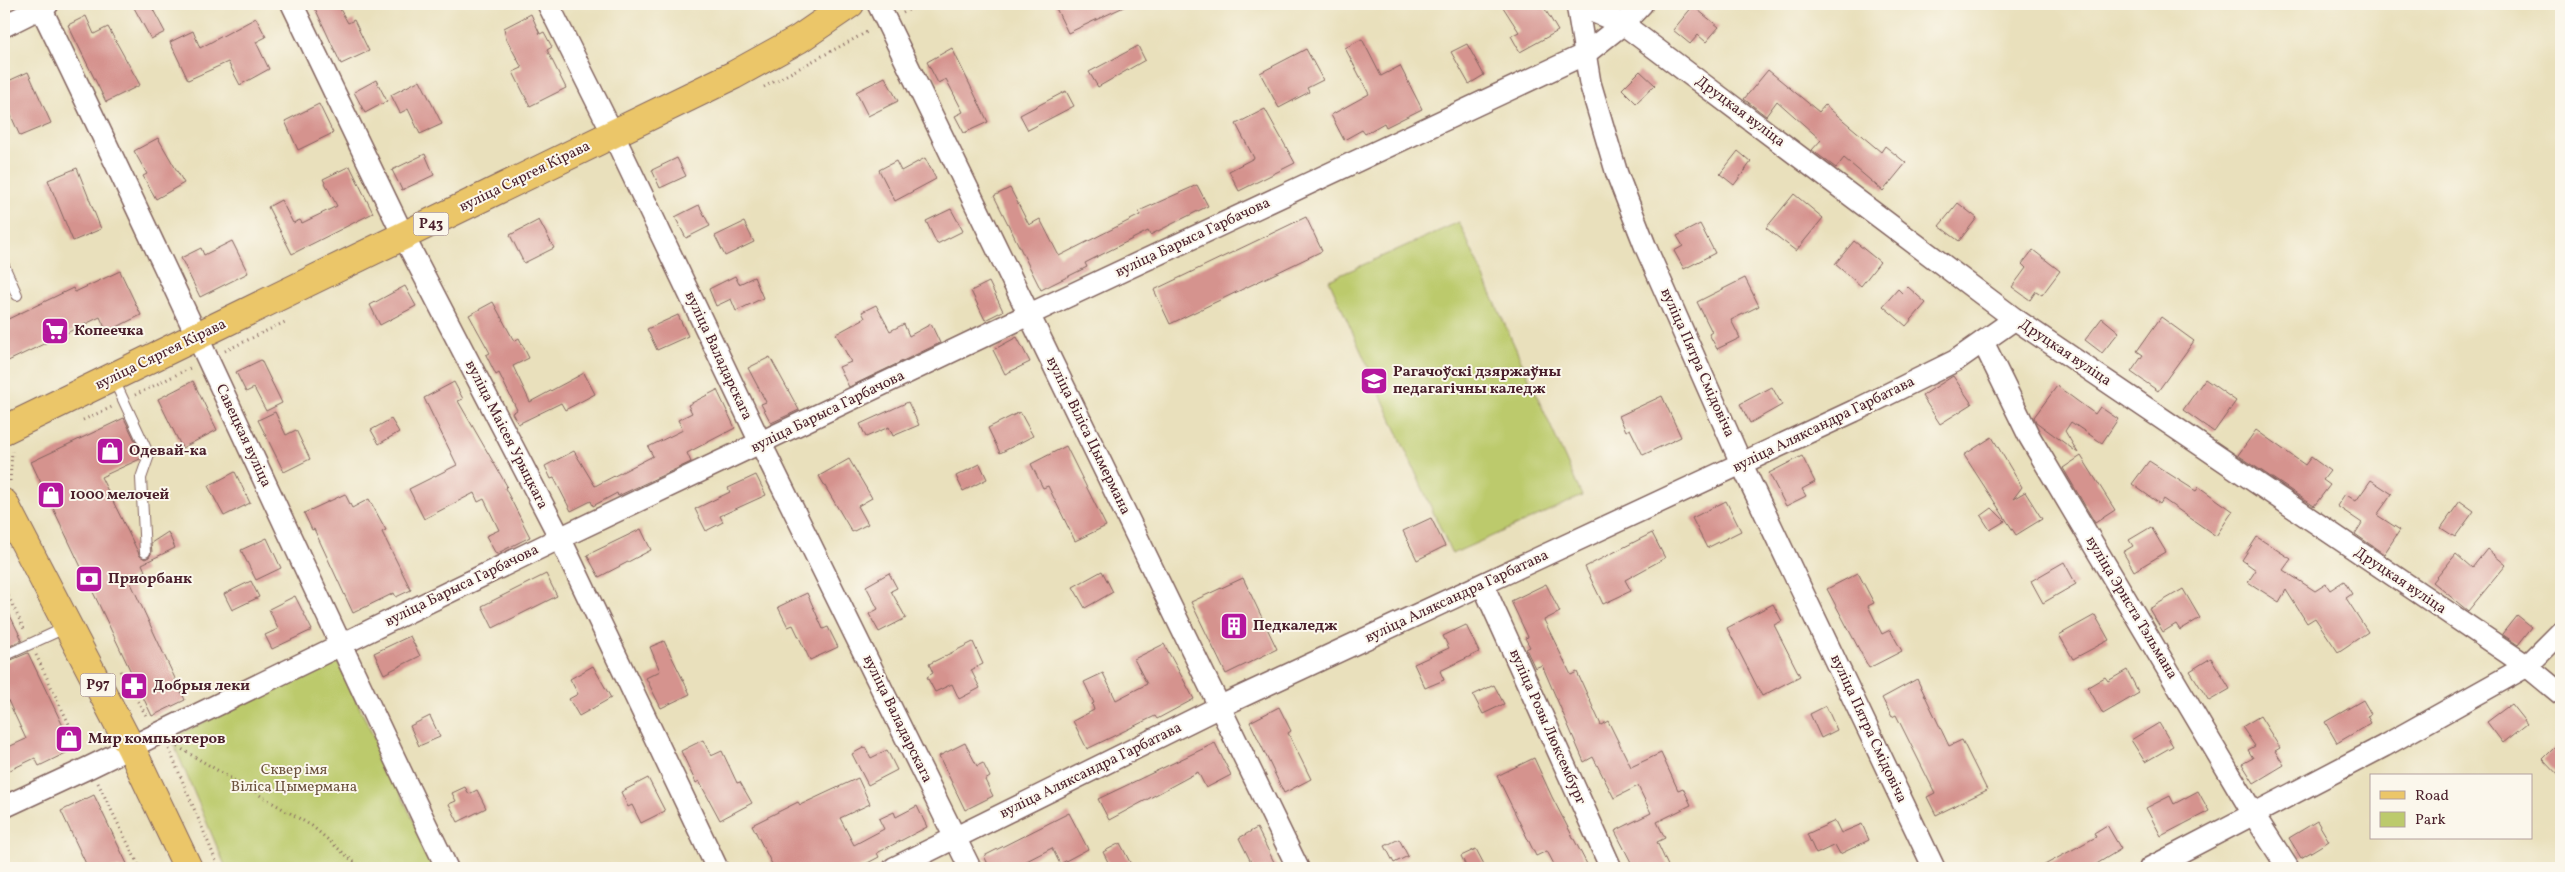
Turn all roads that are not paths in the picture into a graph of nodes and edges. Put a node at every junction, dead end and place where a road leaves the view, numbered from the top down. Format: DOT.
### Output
graph roads {
  1 [pos="292,4"];
  2 [pos="548,4"];
  3 [pos="850,4"];
  4 [pos="878,4"];
  5 [pos="1577,4"];
  6 [pos="1642,4"];
  7 [pos="42,5"];
  8 [pos="1623,24"];
  9 [pos="4,26"];
  10 [pos="1585,54"];
  11 [pos="613,134"];
  12 [pos="404,237"];
  13 [pos="4,266"];
  14 [pos="17,295"];
  15 [pos="1030,314"];
  16 [pos="2015,319"];
  17 [pos="197,337"];
  18 [pos="1983,342"];
  19 [pos="113,378"];
  20 [pos="8,442"];
  21 [pos="761,444"];
  22 [pos="1742,465"];
  23 [pos="6,492"];
  24 [pos="560,538"];
  25 [pos="145,552"];
  26 [pos="1483,585"];
  27 [pos="68,626"];
  28 [pos="2561,632"];
  29 [pos="340,646"];
  30 [pos="4,656"];
  31 [pos="2526,666"];
  32 [pos="2561,694"];
  33 [pos="1219,707"];
  34 [pos="131,748"];
  35 [pos="4,806"];
  36 [pos="2254,815"];
  37 [pos="956,838"];
  38 [pos="188,868"];
  39 [pos="447,868"];
  40 [pos="717,868"];
  41 [pos="894,868"];
  42 [pos="970,868"];
  43 [pos="1298,868"];
  44 [pos="1611,868"];
  45 [pos="1934,868"];
  46 [pos="2150,868"];
  47 [pos="2288,868"];
  1 -- 12 [label="street, вуліца Маісея Урыцкага"];
  2 -- 11 [label="street, вуліца Валадарскага"];
  3 -- 11 [label="main road, вуліца Сяргея Кірава / Р43"];
  4 -- 15 [label="street, вуліца Віліса Цымермана"];
  5 -- 8 [label="street, Друцкая вуліца"];
  5 -- 10 [label="street, вуліца Пятра Смідовіча"];
  6 -- 8 [label="street, вуліца Барыса Гарбачова"];
  7 -- 9 [label="street"];
  7 -- 17 [label="street, Савецкая вуліца"];
  8 -- 10 [label="street, вуліца Барыса Гарбачова"];
  8 -- 16 [label="street, Друцкая вуліца"];
  10 -- 15 [label="street, вуліца Барыса Гарбачова"];
  10 -- 22 [label="street, вуліца Пятра Смідовіча"];
  11 -- 12 [label="main road, вуліца Сяргея Кірава / Р43"];
  11 -- 21 [label="street, вуліца Валадарскага"];
  12 -- 17 [label="main road, вуліца Сяргея Кірава / Р43"];
  12 -- 24 [label="street, вуліца Маісея Урыцкага"];
  13 -- 14 [label="lane"];
  15 -- 21 [label="street, вуліца Барыса Гарбачова"];
  15 -- 33 [label="street, вуліца Віліса Цымермана"];
  16 -- 18 [label="street, вуліца Аляксандра Гарбатава"];
  16 -- 31 [label="street, Друцкая вуліца"];
  17 -- 19 [label="main road, вуліца Сяргея Кірава / Р43"];
  17 -- 29 [label="street, Савецкая вуліца"];
  18 -- 22 [label="street, вуліца Аляксандра Гарбатава"];
  18 -- 36 [label="street, вуліца Эрнста Тэльмана"];
  19 -- 20 [label="main road, вуліца Сяргея Кірава / Р43"];
  19 -- 25 [label="lane"];
  21 -- 24 [label="street, вуліца Барыса Гарбачова"];
  21 -- 37 [label="street, вуліца Валадарскага"];
  22 -- 26 [label="street, вуліца Аляксандра Гарбатава"];
  22 -- 45 [label="street, вуліца Пятра Смідовіча"];
  23 -- 27 [label="main road, Р97"];
  24 -- 29 [label="street, вуліца Барыса Гарбачова"];
  24 -- 40 [label="street, вуліца Маісея Урыцкага"];
  26 -- 33 [label="street, вуліца Аляксандра Гарбатава"];
  26 -- 44 [label="street, вуліца Розы Люксембург"];
  27 -- 30 [label="lane"];
  27 -- 34 [label="main road, Р97"];
  28 -- 31 [label="street"];
  29 -- 34 [label="street, вуліца Барыса Гарбачова"];
  29 -- 39 [label="street, Савецкая вуліца"];
  31 -- 32 [label="street, Друцкая вуліца"];
  31 -- 36 [label="street"];
  33 -- 37 [label="street, вуліца Аляксандра Гарбатава"];
  33 -- 43 [label="street, вуліца Віліса Цымермана"];
  34 -- 35 [label="street, вуліца Барыса Гарбачова"];
  34 -- 38 [label="main road, Р97"];
  36 -- 46 [label="street"];
  36 -- 47 [label="street, вуліца Эрнста Тэльмана"];
  37 -- 41 [label="street, вуліца Аляксандра Гарбатава"];
  37 -- 42 [label="street, вуліца Валадарскага"];
}
